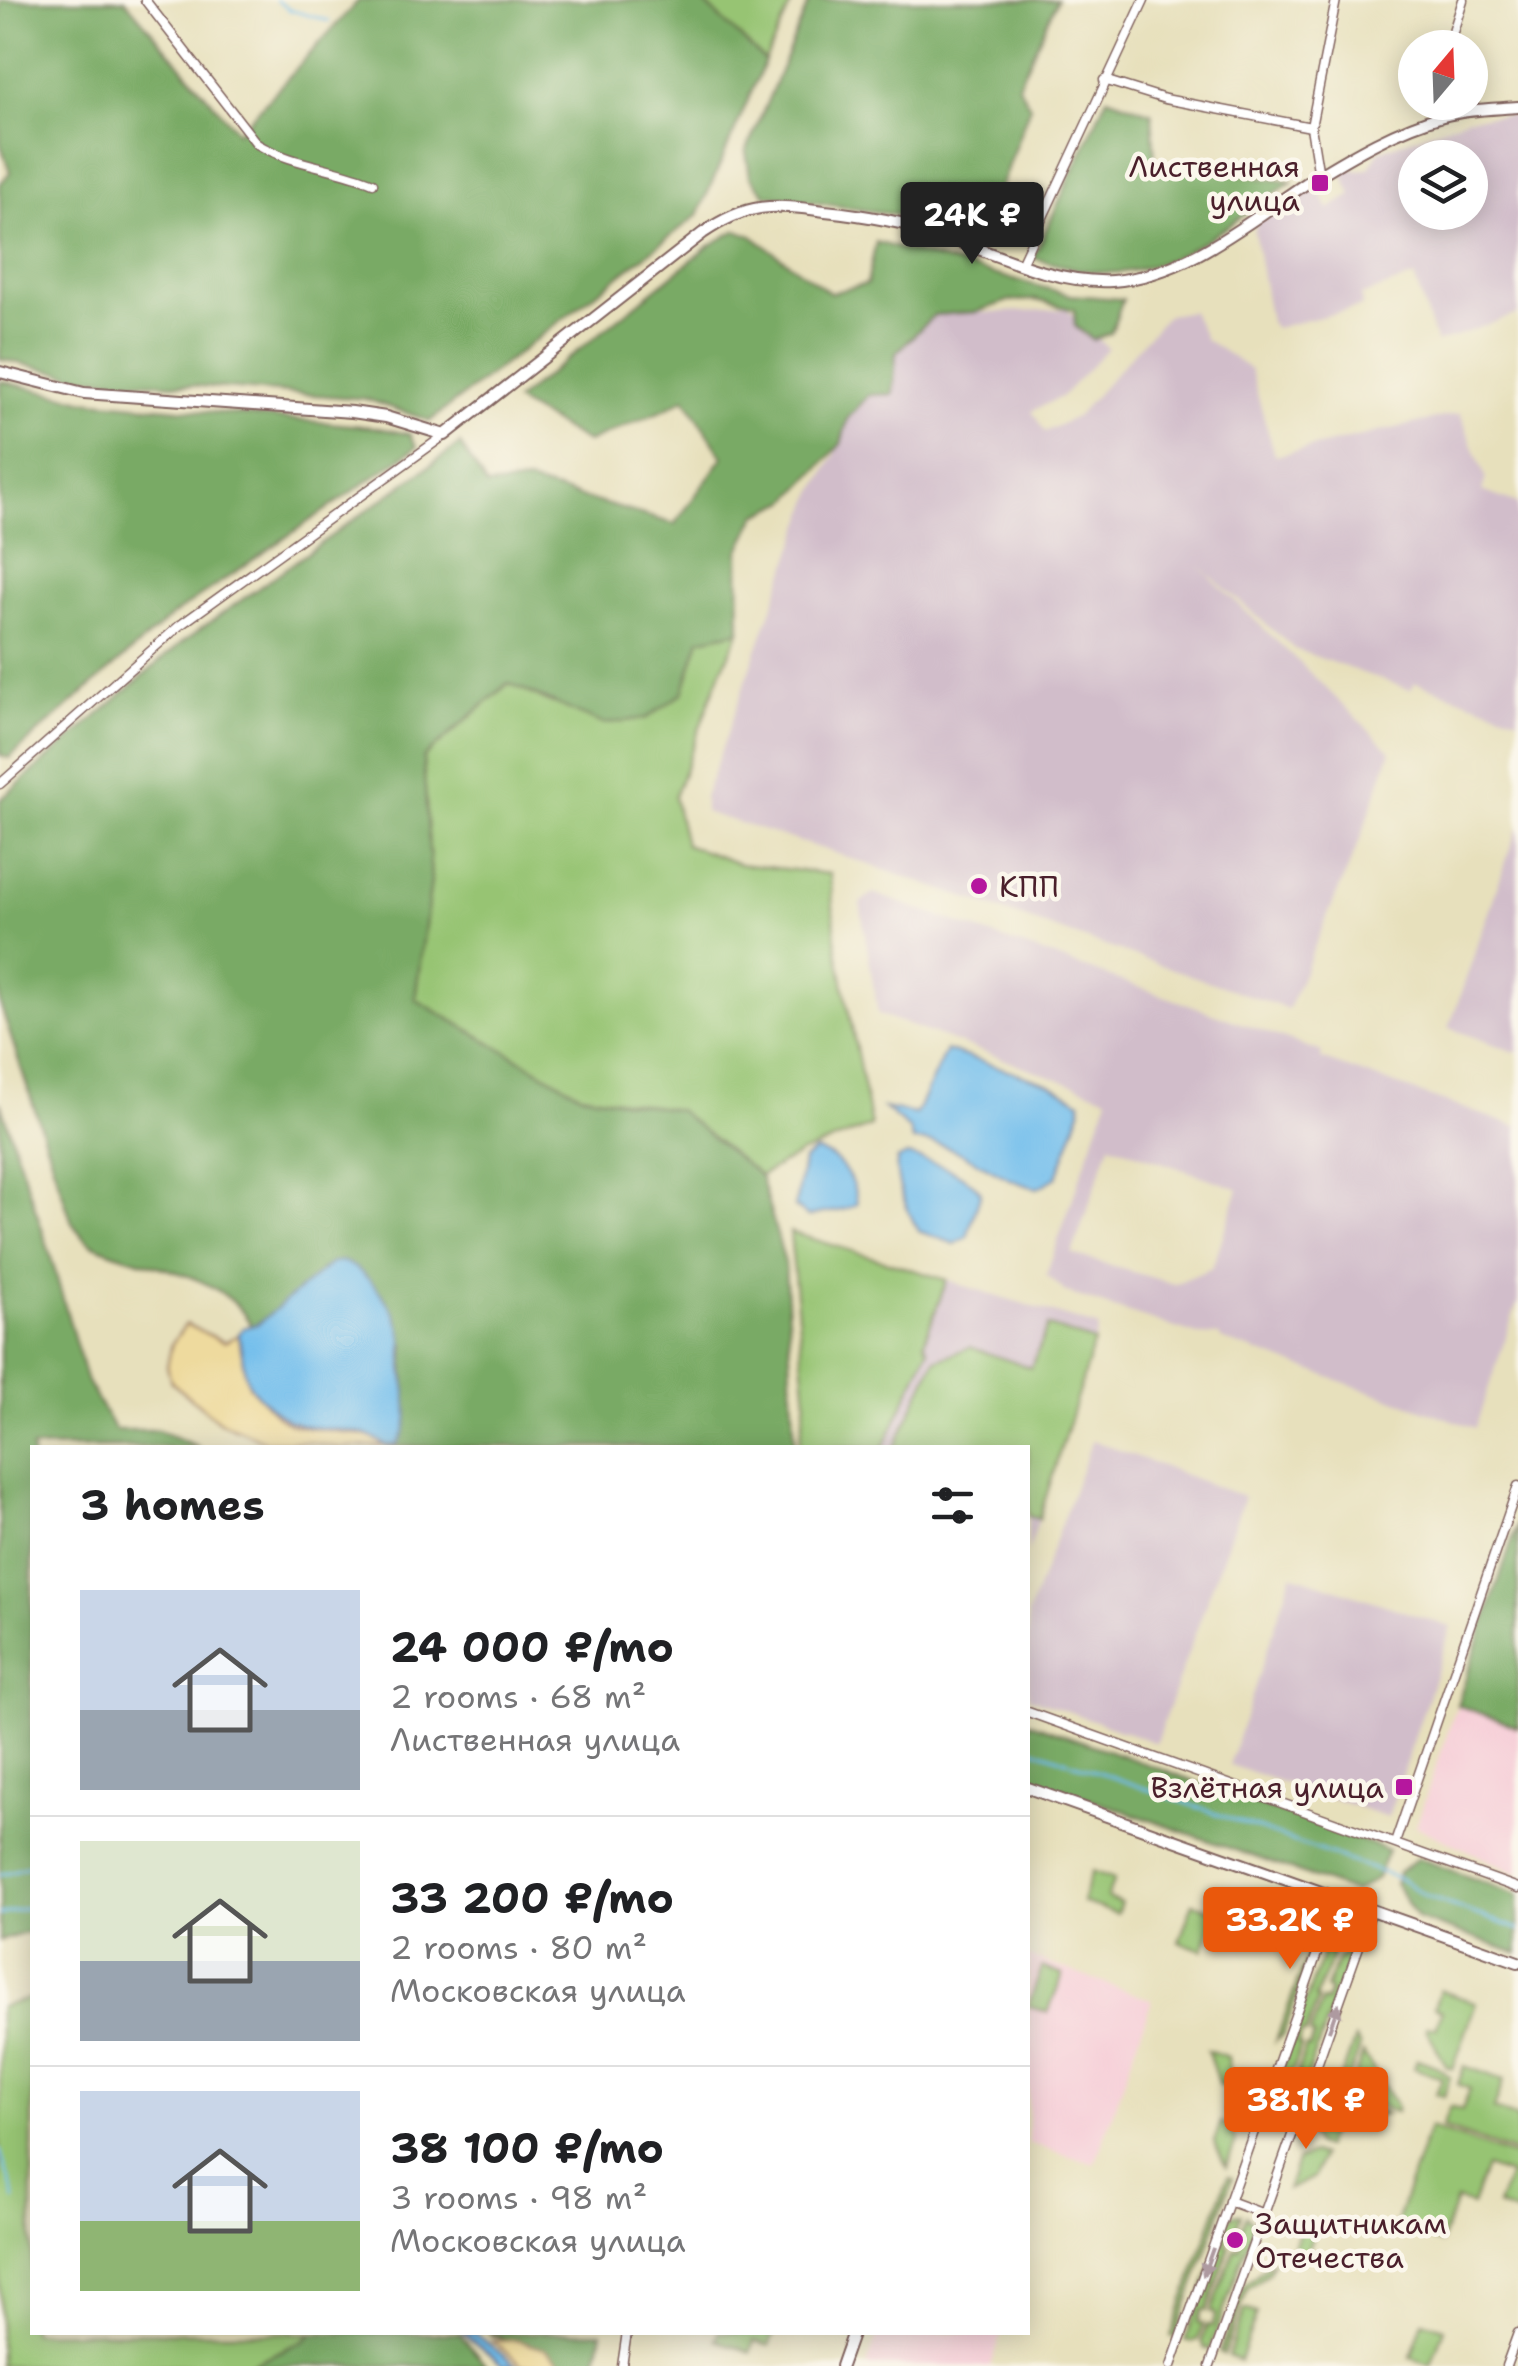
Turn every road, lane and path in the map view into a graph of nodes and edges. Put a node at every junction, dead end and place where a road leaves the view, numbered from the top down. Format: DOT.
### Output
graph roads {
  1 [pos="145,0"];
  2 [pos="1144,0"];
  3 [pos="1336,0"];
  4 [pos="1463,0"];
  5 [pos="1454,30"];
  6 [pos="1104,80"];
  7 [pos="1518,107"];
  8 [pos="1311,127"];
  9 [pos="1319,176"];
  10 [pos="373,183"];
  11 [pos="1021,264"];
  12 [pos="0,372"];
  13 [pos="445,435"];
  14 [pos="0,784"];
  15 [pos="1518,1486"];
  16 [pos="1030,1713"];
  17 [pos="1030,1789"];
  18 [pos="1394,1843"];
  19 [pos="1518,1888"];
  20 [pos="1337,1897"];
  21 [pos="1372,1910"];
  22 [pos="1518,1962"];
  23 [pos="1229,2201"];
  24 [pos="1264,2214"];
  25 [pos="1518,2333"];
  26 [pos="627,2335"];
  27 [pos="852,2335"];
  28 [pos="622,2366"];
  29 [pos="841,2366"];
  30 [pos="1170,2366"];
  31 [pos="1210,2366"];
  32 [pos="1506,2366"];
  1 -- 10 [label="street"];
  2 -- 6 [label="street"];
  3 -- 8 [label="street"];
  4 -- 5 [label="street"];
  6 -- 8 [label="street"];
  6 -- 11 [label="street"];
  7 -- 9 [label="street"];
  8 -- 9 [label="street"];
  9 -- 11 [label="street"];
  11 -- 13 [label="street"];
  12 -- 13 [label="street"];
  13 -- 14 [label="street"];
  15 -- 18 [label="street"];
  16 -- 18 [label="street"];
  17 -- 20 [label="street"];
  18 -- 19 [label="street"];
  20 -- 21 [label="street"];
  20 -- 23 [label="street"];
  21 -- 22 [label="street"];
  24 -- 21 [label="street, one-way"];
  23 -- 24 [label="street"];
  23 -- 30 [label="street, one-way"];
  24 -- 31 [label="street"];
  25 -- 32 [label="street"];
  26 -- 28 [label="street"];
  27 -- 29 [label="street"];
}
